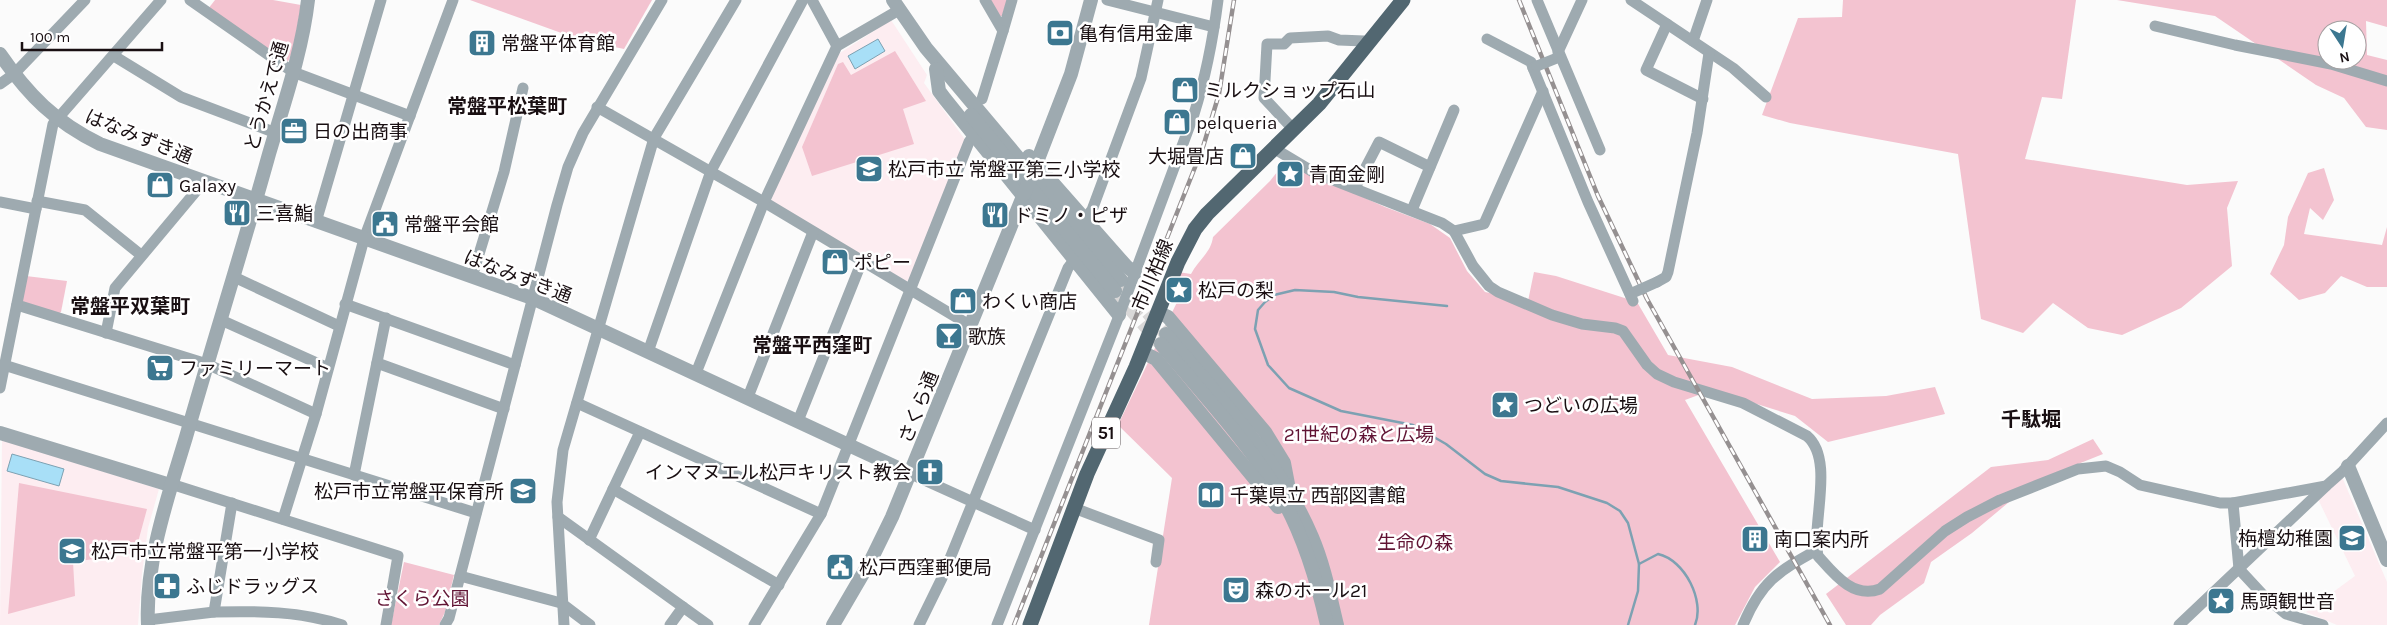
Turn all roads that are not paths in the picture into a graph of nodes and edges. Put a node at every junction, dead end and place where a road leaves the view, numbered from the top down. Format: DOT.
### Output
graph roads {
  1 [pos="85,0"];
  2 [pos="162,0"];
  3 [pos="190,0"];
  4 [pos="308,0"];
  5 [pos="381,0"];
  6 [pos="453,0"];
  7 [pos="662,0"];
  8 [pos="736,0"];
  9 [pos="803,0"];
  10 [pos="812,0"];
  11 [pos="985,0"];
  12 [pos="1012,0"];
  13 [pos="1092,0"];
  14 [pos="1107,0"];
  15 [pos="1158,0"];
  16 [pos="1218,0"];
  17 [pos="1404,0"];
  18 [pos="1537,0"];
  19 [pos="1582,0"];
  20 [pos="1707,0"];
  21 [pos="1634,1"];
  22 [pos="896,5"];
  23 [pos="1156,12"];
  24 [pos="1667,24"];
  25 [pos="2155,26"];
  26 [pos="1214,27"];
  27 [pos="1003,31"];
  28 [pos="1487,40"];
  29 [pos="1693,41"];
  30 [pos="1368,44"];
  31 [pos="837,46"];
  32 [pos="926,48"];
  33 [pos="1709,53"];
  34 [pos="0,54"];
  35 [pos="114,56"];
  36 [pos="1558,56"];
  37 [pos="1535,67"];
  38 [pos="936,69"];
  39 [pos="293,72"];
  40 [pos="14,74"];
  41 [pos="2387,81"];
  42 [pos="0,84"];
  43 [pos="523,88"];
  44 [pos="1543,90"];
  45 [pos="354,95"];
  46 [pos="1766,96"];
  47 [pos="1703,99"];
  48 [pos="982,100"];
  49 [pos="597,107"];
  50 [pos="1454,110"];
  51 [pos="410,116"];
  52 [pos="57,119"];
  53 [pos="1293,129"];
  54 [pos="276,133"];
  55 [pos="974,135"];
  56 [pos="654,138"];
  57 [pos="1275,149"];
  58 [pos="1600,150"];
  59 [pos="1035,166"];
  60 [pos="1430,167"];
  61 [pos="711,172"];
  62 [pos="201,181"];
  63 [pos="1355,188"];
  64 [pos="1024,195"];
  65 [pos="256,200"];
  66 [pos="0,202"];
  67 [pos="764,202"];
  68 [pos="37,205"];
  69 [pos="1412,210"];
  70 [pos="1085,219"];
  71 [pos="316,222"];
  72 [pos="1454,231"];
  73 [pos="813,232"];
  74 [pos="364,239"];
  75 [pos="142,255"];
  76 [pos="1074,260"];
  77 [pos="862,261"];
  78 [pos="1135,273"];
  79 [pos="234,277"];
  80 [pos="472,277"];
  81 [pos="912,291"];
  82 [pos="532,298"];
  83 [pos="345,304"];
  84 [pos="17,305"];
  85 [pos="1158,312"];
  86 [pos="1119,315"];
  87 [pos="386,318"];
  88 [pos="222,320"];
  89 [pos="339,326"];
  90 [pos="971,326"];
  91 [pos="598,330"];
  92 [pos="106,332"];
  93 [pos="1163,339"];
  94 [pos="648,352"];
  95 [pos="1142,352"];
  96 [pos="208,364"];
  97 [pos="377,364"];
  98 [pos="4,365"];
  99 [pos="516,365"];
  100 [pos="328,368"];
  101 [pos="696,373"];
  102 [pos="0,388"];
  103 [pos="748,397"];
  104 [pos="577,403"];
  105 [pos="504,409"];
  106 [pos="316,414"];
  107 [pos="798,421"];
  108 [pos="2387,422"];
  109 [pos="190,423"];
  110 [pos="0,432"];
  111 [pos="640,432"];
  112 [pos="850,444"];
  113 [pos="303,458"];
  114 [pos="2348,466"];
  115 [pos="911,474"];
  116 [pos="354,475"];
  117 [pos="171,484"];
  118 [pos="2326,486"];
  119 [pos="613,489"];
  120 [pos="1284,492"];
  121 [pos="972,502"];
  122 [pos="232,503"];
  123 [pos="2233,503"];
  124 [pos="1074,508"];
  125 [pos="476,513"];
  126 [pos="821,514"];
  127 [pos="558,517"];
  128 [pos="283,519"];
  129 [pos="1292,519"];
  130 [pos="1035,530"];
  131 [pos="589,540"];
  132 [pos="1817,550"];
  133 [pos="2387,560"];
  134 [pos="1156,562"];
  135 [pos="2239,569"];
  136 [pos="460,576"];
  137 [pos="779,585"];
  138 [pos="561,603"];
  139 [pos="682,607"];
  140 [pos="214,612"];
  141 [pos="148,622"];
  142 [pos="448,623"];
  143 [pos="342,625"];
  144 [pos="386,625"];
  145 [pos="564,625"];
  146 [pos="590,625"];
  147 [pos="670,625"];
  148 [pos="708,625"];
  149 [pos="754,625"];
  150 [pos="832,625"];
  151 [pos="919,625"];
  152 [pos="997,625"];
  153 [pos="1030,625"];
  154 [pos="1327,625"];
  155 [pos="1337,625"];
  156 [pos="1743,625"];
  157 [pos="2179,625"];
  158 [pos="2323,625"];
  1 -- 40 [label="street"];
  2 -- 35 [label="street"];
  3 -- 39 [label="street"];
  4 -- 39 [label="street, とうかえで通"];
  5 -- 45 [label="street"];
  6 -- 51 [label="street"];
  7 -- 49 [label="street"];
  8 -- 56 [label="street"];
  9 -- 61 [label="street"];
  10 -- 31 [label="street"];
  11 -- 27 [label="street"];
  12 -- 27 [label="street"];
  13 -- 59 [label="street, さくら通"];
  14 -- 23 [label="street"];
  15 -- 23 [label="street"];
  16 -- 26 [label="street"];
  17 -- 30 [label="main road, 市川柏線 / 51"];
  18 -- 36 [label="street"];
  19 -- 36 [label="street"];
  20 -- 29 [label="street"];
  21 -- 24 [label="street"];
  22 -- 31 [label="street"];
  22 -- 32 [label="street"];
  23 -- 26 [label="street"];
  23 -- 70 [label="street"];
  24 -- 29 [label="street"];
  24 -- 47 [label="street"];
  25 -- 41 [label="street"];
  26 -- 78 [label="street"];
  27 -- 48 [label="street"];
  28 -- 37 [label="street"];
  29 -- 33 [label="street"];
  30 -- 53 [label="main road, 市川柏線 / 51"];
  30 -- 53 [label="street"];
  31 -- 67 [label="street"];
  32 -- 38 [label="street"];
  32 -- 38 [label="street"];
  32 -- 48 [label="street"];
  33 -- 46 [label="street"];
  33 -- 47 [label="street"];
  34 -- 40 [label="street, はなみずき通"];
  35 -- 52 [label="street"];
  35 -- 54 [label="street"];
  36 -- 37 [label="street, bridge"];
  36 -- 58 [label="street"];
  37 -- 44 [label="street"];
  38 -- 55 [label="street"];
  39 -- 45 [label="street"];
  39 -- 54 [label="street, とうかえで通"];
  40 -- 42 [label="street"];
  40 -- 52 [label="street, はなみずき通"];
  43 -- 80 [label="street"];
  44 -- 47 [label="street, bridge"];
  44 -- 72 [label="street"];
  45 -- 51 [label="street"];
  45 -- 71 [label="street"];
  48 -- 59 [label="street"];
  49 -- 56 [label="street"];
  49 -- 82 [label="street"];
  50 -- 60 [label="street"];
  51 -- 74 [label="street"];
  52 -- 62 [label="street, はなみずき通"];
  52 -- 68 [label="street"];
  53 -- 57 [label="main road, 市川柏線 / 51"];
  54 -- 65 [label="street, とうかえで通"];
  55 -- 64 [label="street"];
  55 -- 81 [label="street"];
  56 -- 61 [label="street"];
  56 -- 91 [label="street"];
  57 -- 63 [label="street"];
  57 -- 85 [label="main road, 市川柏線 / 51"];
  59 -- 64 [label="street, さくら通, bridge"];
  59 -- 70 [label="street"];
  60 -- 63 [label="street"];
  60 -- 69 [label="street"];
  61 -- 67 [label="street"];
  61 -- 94 [label="street"];
  62 -- 65 [label="street, はなみずき通"];
  62 -- 75 [label="street"];
  63 -- 69 [label="street"];
  64 -- 76 [label="street"];
  64 -- 90 [label="street, さくら通"];
  65 -- 71 [label="street, はなみずき通"];
  65 -- 79 [label="street, とうかえで通"];
  66 -- 68 [label="street"];
  67 -- 73 [label="street"];
  67 -- 101 [label="street"];
  68 -- 75 [label="street"];
  68 -- 84 [label="street"];
  69 -- 72 [label="street"];
  70 -- 78 [label="street"];
  71 -- 74 [label="street, はなみずき通"];
  72 -- 132 [label="street"];
  73 -- 77 [label="street"];
  73 -- 103 [label="street"];
  74 -- 80 [label="street, はなみずき通"];
  74 -- 83 [label="street"];
  75 -- 92 [label="street"];
  76 -- 86 [label="street"];
  76 -- 121 [label="street"];
  77 -- 81 [label="street"];
  77 -- 107 [label="street"];
  78 -- 86 [label="street"];
  79 -- 88 [label="street, とうかえで通"];
  79 -- 89 [label="street"];
  80 -- 82 [label="street, はなみずき通"];
  81 -- 90 [label="street"];
  81 -- 112 [label="street"];
  82 -- 91 [label="street, はなみずき通"];
  82 -- 99 [label="street"];
  83 -- 87 [label="street"];
  83 -- 89 [label="street"];
  84 -- 92 [label="street"];
  84 -- 98 [label="street"];
  85 -- 95 [label="main road, 市川柏線 / 51"];
  85 -- 120 [label="street"];
  86 -- 130 [label="street"];
  87 -- 97 [label="street"];
  87 -- 99 [label="street"];
  88 -- 96 [label="street, とうかえで通"];
  88 -- 100 [label="street"];
  89 -- 100 [label="street"];
  90 -- 115 [label="street, さくら通"];
  91 -- 94 [label="street, はなみずき通"];
  91 -- 104 [label="street"];
  92 -- 96 [label="street"];
  93 -- 120 [label="street"];
  94 -- 101 [label="street, はなみずき通"];
  95 -- 124 [label="main road, 市川柏線 / 51"];
  95 -- 129 [label="street"];
  96 -- 106 [label="street"];
  96 -- 109 [label="street, とうかえで通"];
  97 -- 105 [label="street"];
  97 -- 116 [label="street"];
  98 -- 102 [label="street"];
  98 -- 109 [label="street"];
  99 -- 105 [label="street"];
  100 -- 106 [label="street"];
  101 -- 103 [label="street, はなみずき通"];
  103 -- 107 [label="street, はなみずき通"];
  104 -- 111 [label="street"];
  104 -- 127 [label="street"];
  105 -- 125 [label="street"];
  106 -- 113 [label="street"];
  107 -- 112 [label="street, はなみずき通"];
  108 -- 114 [label="street"];
  109 -- 113 [label="street"];
  109 -- 117 [label="street, とうかえで通"];
  110 -- 117 [label="street"];
  111 -- 119 [label="street"];
  111 -- 126 [label="street"];
  112 -- 115 [label="street, はなみずき通"];
  112 -- 126 [label="street"];
  113 -- 116 [label="street"];
  113 -- 128 [label="street"];
  114 -- 118 [label="street"];
  114 -- 133 [label="street"];
  115 -- 121 [label="street, はなみずき通"];
  115 -- 150 [label="street, さくら通"];
  116 -- 125 [label="street"];
  117 -- 122 [label="street"];
  117 -- 141 [label="street, とうかえで通"];
  118 -- 123 [label="street"];
  118 -- 135 [label="street"];
  119 -- 131 [label="street"];
  119 -- 137 [label="street"];
  120 -- 129 [label="street"];
  120 -- 155 [label="street"];
  121 -- 130 [label="street, はなみずき通"];
  121 -- 151 [label="street"];
  122 -- 128 [label="street"];
  122 -- 140 [label="street"];
  123 -- 132 [label="street"];
  123 -- 135 [label="street"];
  124 -- 134 [label="street"];
  124 -- 153 [label="main road, 市川柏線 / 51"];
  125 -- 136 [label="street"];
  126 -- 137 [label="street"];
  127 -- 131 [label="street"];
  127 -- 138 [label="street"];
  128 -- 144 [label="street"];
  129 -- 154 [label="street"];
  130 -- 152 [label="street"];
  131 -- 139 [label="street"];
  132 -- 156 [label="street"];
  135 -- 157 [label="street"];
  135 -- 158 [label="street"];
  136 -- 138 [label="street"];
  136 -- 142 [label="street"];
  137 -- 149 [label="street"];
  138 -- 145 [label="street"];
  138 -- 146 [label="street"];
  139 -- 147 [label="street"];
  139 -- 148 [label="street"];
  140 -- 141 [label="street"];
  140 -- 143 [label="street"];
}
